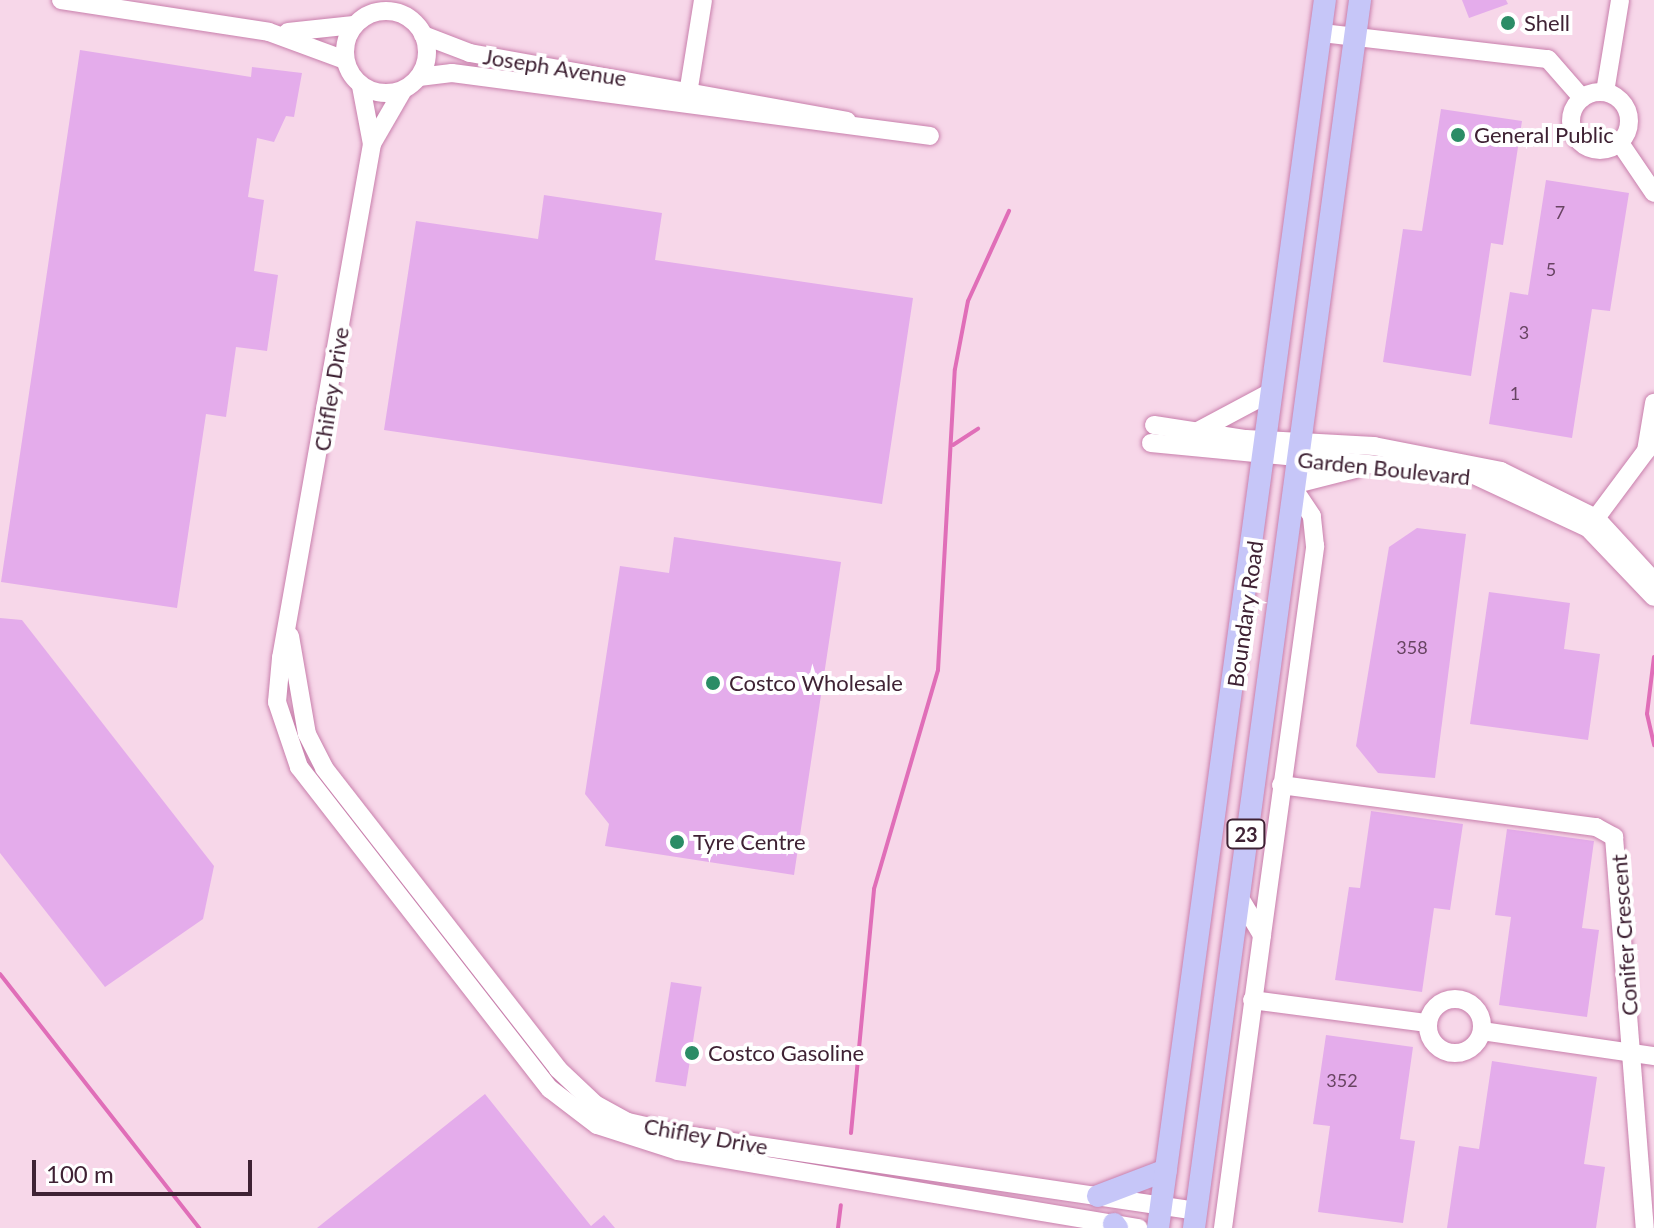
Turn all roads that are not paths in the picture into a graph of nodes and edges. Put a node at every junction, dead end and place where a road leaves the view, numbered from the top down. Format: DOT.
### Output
graph roads {
  1 [pos="61,0"];
  2 [pos="703,0"];
  3 [pos="1347,0"];
  4 [pos="1360,0"];
  5 [pos="1620,0"];
  6 [pos="377,6"];
  7 [pos="406,8"];
  8 [pos="1324,17"];
  9 [pos="354,25"];
  10 [pos="269,32"];
  11 [pos="1356,33"];
  12 [pos="423,35"];
  13 [pos="345,60"];
  14 [pos="419,77"];
  15 [pos="361,86"];
  16 [pos="403,90"];
  17 [pos="1605,92"];
  18 [pos="687,97"];
  19 [pos="1582,98"];
  20 [pos="930,136"];
  21 [pos="1620,143"];
  22 [pos="372,144"];
  23 [pos="1654,193"];
  24 [pos="1273,391"];
  25 [pos="1654,403"];
  26 [pos="1195,432"];
  27 [pos="1266,450"];
  28 [pos="1299,450"];
  29 [pos="1369,468"];
  30 [pos="1295,487"];
  31 [pos="1592,523"];
  32 [pos="1654,581"];
  33 [pos="1654,597"];
  34 [pos="290,633"];
  35 [pos="1281,785"];
  36 [pos="1238,895"];
  37 [pos="1262,935"];
  38 [pos="1252,1000"];
  39 [pos="1427,1023"];
  40 [pos="1482,1031"];
  41 [pos="1632,1052"];
  42 [pos="1654,1056"];
  43 [pos="1166,1170"];
  44 [pos="1098,1196"];
  45 [pos="1160,1217"];
  46 [pos="1195,1220"];
  47 [pos="1115,1226"];
  48 [pos="1139,1228"];
  49 [pos="1223,1228"];
  50 [pos="1645,1228"];
  1 -- 10 [label="street"];
  2 -- 18 [label="street"];
  3 -- 8 [label="main road"];
  4 -- 11 [label="main road, Boundary Road / 23"];
  5 -- 17 [label="street"];
  6 -- 7 [label="street"];
  6 -- 9 [label="street"];
  7 -- 12 [label="street"];
  8 -- 11 [label="street"];
  8 -- 24 [label="main road, Boundary Road / 23"];
  9 -- 10 [label="street"];
  9 -- 13 [label="street"];
  10 -- 13 [label="street"];
  11 -- 19 [label="street"];
  11 -- 28 [label="main road, Boundary Road / 23"];
  12 -- 14 [label="street"];
  12 -- 18 [label="street, Joseph Avenue"];
  13 -- 15 [label="street"];
  14 -- 16 [label="street"];
  14 -- 18 [label="street, Joseph Avenue"];
  15 -- 16 [label="street"];
  15 -- 22 [label="street, Chifley Drive"];
  16 -- 22 [label="street, Chifley Drive"];
  17 -- 19 [label="street"];
  17 -- 21 [label="street"];
  18 -- 20 [label="street, Joseph Avenue"];
  19 -- 21 [label="street"];
  21 -- 23 [label="street"];
  22 -- 34 [label="street, Chifley Drive"];
  24 -- 26 [label="street"];
  24 -- 27 [label="main road, Boundary Road / 23"];
  25 -- 31 [label="street"];
  26 -- 27 [label="street"];
  26 -- 27 [label="street"];
  27 -- 28 [label="street, Garden Boulevard"];
  27 -- 43 [label="main road, Boundary Road / 23"];
  28 -- 29 [label="street, Garden Boulevard"];
  28 -- 30 [label="main road, Boundary Road / 23"];
  28 -- 31 [label="street, Garden Boulevard"];
  29 -- 30 [label="street"];
  29 -- 31 [label="street, Garden Boulevard"];
  30 -- 35 [label="street"];
  30 -- 36 [label="main road, Boundary Road / 23"];
  31 -- 32 [label="street, Garden Boulevard"];
  31 -- 33 [label="street, Garden Boulevard"];
  34 -- 44 [label="street, Chifley Drive"];
  34 -- 47 [label="street, Chifley Drive"];
  35 -- 37 [label="street"];
  35 -- 41 [label="street, Conifer Crescent"];
  36 -- 37 [label="street"];
  36 -- 46 [label="main road, Boundary Road / 23"];
  37 -- 38 [label="street"];
  38 -- 39 [label="street"];
  38 -- 49 [label="street"];
  39 -- 40 [label="street"];
  39 -- 40 [label="street"];
  40 -- 41 [label="street"];
  41 -- 42 [label="street"];
  41 -- 50 [label="street, Conifer Crescent"];
  43 -- 44 [label="main road"];
  43 -- 45 [label="main road, Boundary Road / 23"];
  44 -- 45 [label="street, Chifley Drive"];
  45 -- 46 [label="street, Chifley Drive"];
  47 -- 48 [label="street, Chifley Drive"];
}
